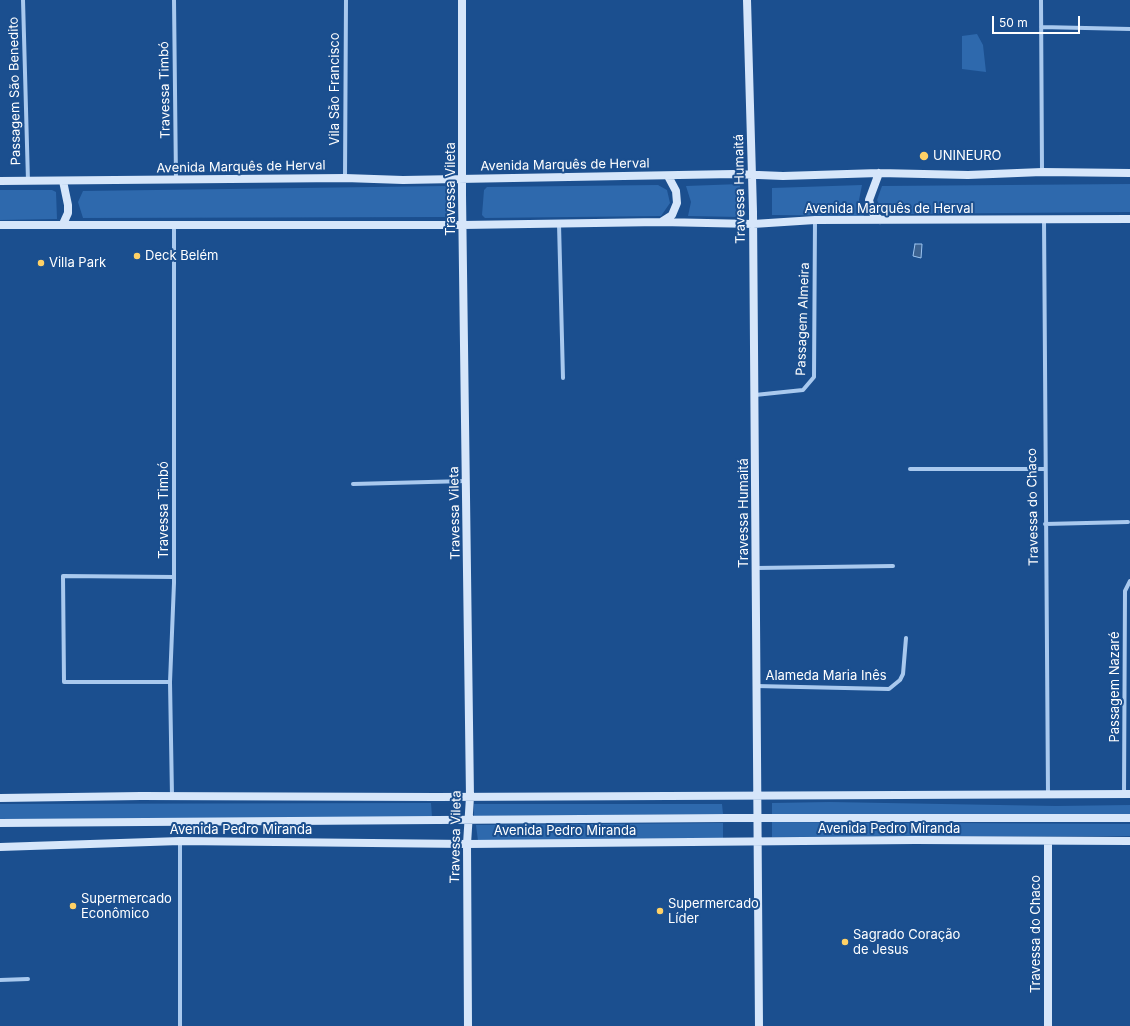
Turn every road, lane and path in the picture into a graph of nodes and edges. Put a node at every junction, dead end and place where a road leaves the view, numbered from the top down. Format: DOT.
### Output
graph roads {
  1 [pos="23,0"];
  2 [pos="174,0"];
  3 [pos="346,0"];
  4 [pos="462,0"];
  5 [pos="747,0"];
  6 [pos="1041,0"];
  7 [pos="1041,27"];
  8 [pos="1130,29"];
  9 [pos="1042,172"];
  10 [pos="879,173"];
  11 [pos="1130,173"];
  12 [pos="752,174"];
  13 [pos="668,176"];
  14 [pos="344,178"];
  15 [pos="463,178"];
  16 [pos="176,180"];
  17 [pos="0,181"];
  18 [pos="28,181"];
  19 [pos="63,181"];
  20 [pos="1130,219"];
  21 [pos="814,220"];
  22 [pos="880,220"];
  23 [pos="1044,220"];
  24 [pos="661,222"];
  25 [pos="559,223"];
  26 [pos="63,224"];
  27 [pos="174,224"];
  28 [pos="752,224"];
  29 [pos="0,225"];
  30 [pos="463,225"];
  31 [pos="563,378"];
  32 [pos="755,395"];
  33 [pos="910,469"];
  34 [pos="1044,469"];
  35 [pos="466,481"];
  36 [pos="353,484"];
  37 [pos="1128,522"];
  38 [pos="1045,524"];
  39 [pos="893,566"];
  40 [pos="756,568"];
  41 [pos="174,577"];
  42 [pos="1130,581"];
  43 [pos="906,638"];
  44 [pos="170,682"];
  45 [pos="756,686"];
  46 [pos="1048,794"];
  47 [pos="1127,794"];
  48 [pos="172,796"];
  49 [pos="756,796"];
  50 [pos="470,797"];
  51 [pos="0,798"];
  52 [pos="758,818"];
  53 [pos="1130,818"];
  54 [pos="468,819"];
  55 [pos="0,823"];
  56 [pos="1130,840"];
  57 [pos="180,841"];
  58 [pos="1048,841"];
  59 [pos="758,842"];
  60 [pos="467,844"];
  61 [pos="0,847"];
  62 [pos="28,979"];
  63 [pos="0,980"];
  64 [pos="180,1026"];
  65 [pos="468,1026"];
  66 [pos="759,1026"];
  67 [pos="1048,1026"];
  1 -- 18 [label="street, Passagem São Benedito"];
  2 -- 16 [label="street, Travessa Timbó"];
  3 -- 14 [label="street, Vila São Francisco"];
  4 -- 15 [label="main road, Travessa Vileta"];
  5 -- 12 [label="main road, Travessa Humaitá"];
  6 -- 7 [label="street"];
  7 -- 8 [label="street"];
  7 -- 9 [label="street"];
  9 -- 10 [label="main road, Avenida Marquês de Herval"];
  9 -- 11 [label="main road, Avenida Marquês de Herval"];
  10 -- 12 [label="main road, Avenida Marquês de Herval"];
  10 -- 22 [label="main road"];
  12 -- 13 [label="main road, Avenida Marquês de Herval"];
  12 -- 28 [label="main road, Travessa Humaitá"];
  13 -- 15 [label="main road, Avenida Marquês de Herval"];
  13 -- 24 [label="main road"];
  14 -- 15 [label="main road, Avenida Marquês de Herval"];
  14 -- 16 [label="main road, Avenida Marquês de Herval"];
  15 -- 30 [label="main road, Travessa Vileta"];
  16 -- 19 [label="main road, Avenida Marquês de Herval"];
  17 -- 18 [label="main road, Avenida Marquês de Herval"];
  18 -- 19 [label="main road, Avenida Marquês de Herval"];
  19 -- 26 [label="main road"];
  20 -- 23 [label="main road, Avenida Marquês de Herval"];
  21 -- 22 [label="main road, Avenida Marquês de Herval"];
  21 -- 28 [label="main road, Avenida Marquês de Herval"];
  21 -- 32 [label="street, Passagem Almeira"];
  22 -- 23 [label="main road, Avenida Marquês de Herval"];
  23 -- 34 [label="street, Travessa do Chaco"];
  24 -- 25 [label="main road, Avenida Marquês de Herval"];
  24 -- 28 [label="main road, Avenida Marquês de Herval"];
  25 -- 30 [label="main road, Avenida Marquês de Herval"];
  25 -- 31 [label="street"];
  26 -- 27 [label="main road, Avenida Marquês de Herval"];
  26 -- 29 [label="main road, Avenida Marquês de Herval"];
  27 -- 30 [label="main road, Avenida Marquês de Herval"];
  27 -- 41 [label="street, Travessa Timbó"];
  28 -- 32 [label="main road, Travessa Humaitá"];
  30 -- 35 [label="main road, Travessa Vileta"];
  32 -- 40 [label="main road, Travessa Humaitá"];
  33 -- 34 [label="street"];
  34 -- 38 [label="street, Travessa do Chaco"];
  35 -- 36 [label="street"];
  35 -- 50 [label="main road, Travessa Vileta"];
  37 -- 38 [label="street"];
  38 -- 46 [label="street, Travessa do Chaco"];
  39 -- 40 [label="street"];
  40 -- 45 [label="main road, Travessa Humaitá"];
  41 -- 44 [label="street, Travessa Timbó"];
  41 -- 44 [label="street"];
  42 -- 47 [label="street, Passagem Nazaré"];
  43 -- 45 [label="street, Alameda Maria Inês"];
  44 -- 48 [label="street, Travessa Timbó"];
  45 -- 49 [label="main road, Travessa Humaitá"];
  46 -- 47 [label="main road"];
  46 -- 49 [label="main road"];
  48 -- 50 [label="main road"];
  48 -- 51 [label="main road"];
  49 -- 50 [label="main road"];
  49 -- 52 [label="main road, Travessa Humaitá"];
  50 -- 54 [label="main road, Travessa Vileta"];
  52 -- 53 [label="main road, Avenida Pedro Miranda"];
  52 -- 54 [label="main road, Avenida Pedro Miranda"];
  52 -- 59 [label="main road, Travessa Humaitá"];
  54 -- 55 [label="main road, Avenida Pedro Miranda"];
  54 -- 60 [label="main road, Travessa Vileta"];
  56 -- 58 [label="main road, Avenida Pedro Miranda"];
  57 -- 60 [label="main road, Avenida Pedro Miranda"];
  57 -- 61 [label="main road, Avenida Pedro Miranda"];
  57 -- 64 [label="street"];
  58 -- 59 [label="main road, Avenida Pedro Miranda"];
  58 -- 67 [label="main road, Travessa do Chaco"];
  59 -- 60 [label="main road, Avenida Pedro Miranda"];
  59 -- 66 [label="main road, Travessa Humaitá"];
  60 -- 65 [label="main road, Travessa Vileta"];
  62 -- 63 [label="street"];
}
